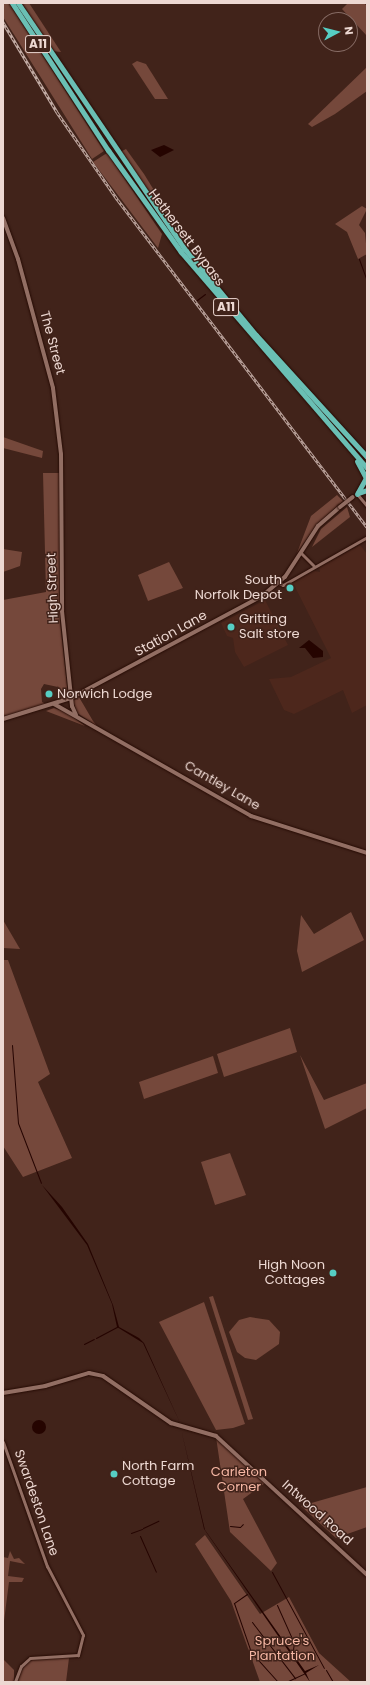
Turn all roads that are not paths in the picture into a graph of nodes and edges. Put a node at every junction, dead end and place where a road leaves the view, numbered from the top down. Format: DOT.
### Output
graph roads {
  1 [pos="12,3"];
  2 [pos="18,3"];
  3 [pos="3,218"];
  4 [pos="346,443"];
  5 [pos="367,456"];
  6 [pos="367,468"];
  7 [pos="61,478"];
  8 [pos="367,490"];
  9 [pos="355,495"];
  10 [pos="367,506"];
  11 [pos="367,537"];
  12 [pos="301,553"];
  13 [pos="314,566"];
  14 [pos="279,583"];
  15 [pos="71,698"];
  16 [pos="54,704"];
  17 [pos="76,715"];
  18 [pos="3,719"];
  19 [pos="367,853"];
  20 [pos="3,1393"];
  21 [pos="3,1442"];
  22 [pos="367,1575"];
  23 [pos="15,1682"];
  1 -- 4 [label="highway, Hethersett Bypass / A11"];
  2 -- 5 [label="highway, Hethersett Bypass / A11"];
  3 -- 7 [label="street, The Street"];
  4 -- 6 [label="highway, Hethersett Bypass / A11"];
  4 -- 9 [label="highway, A11"];
  7 -- 15 [label="street, High Street"];
  8 -- 9 [label="highway"];
  9 -- 10 [label="street"];
  9 -- 12 [label="street, Station Lane, bridge"];
  11 -- 13 [label="street, Station Lane"];
  12 -- 13 [label="street"];
  12 -- 14 [label="street, Station Lane"];
  13 -- 14 [label="street, Station Lane"];
  14 -- 15 [label="street, Station Lane"];
  15 -- 16 [label="street, Station Lane"];
  15 -- 17 [label="street"];
  16 -- 17 [label="street, Cantley Lane"];
  16 -- 18 [label="street, Station Lane"];
  17 -- 19 [label="street, Cantley Lane"];
  20 -- 22 [label="street, Intwood Road"];
  21 -- 23 [label="street, Swardeston Lane"];
}
